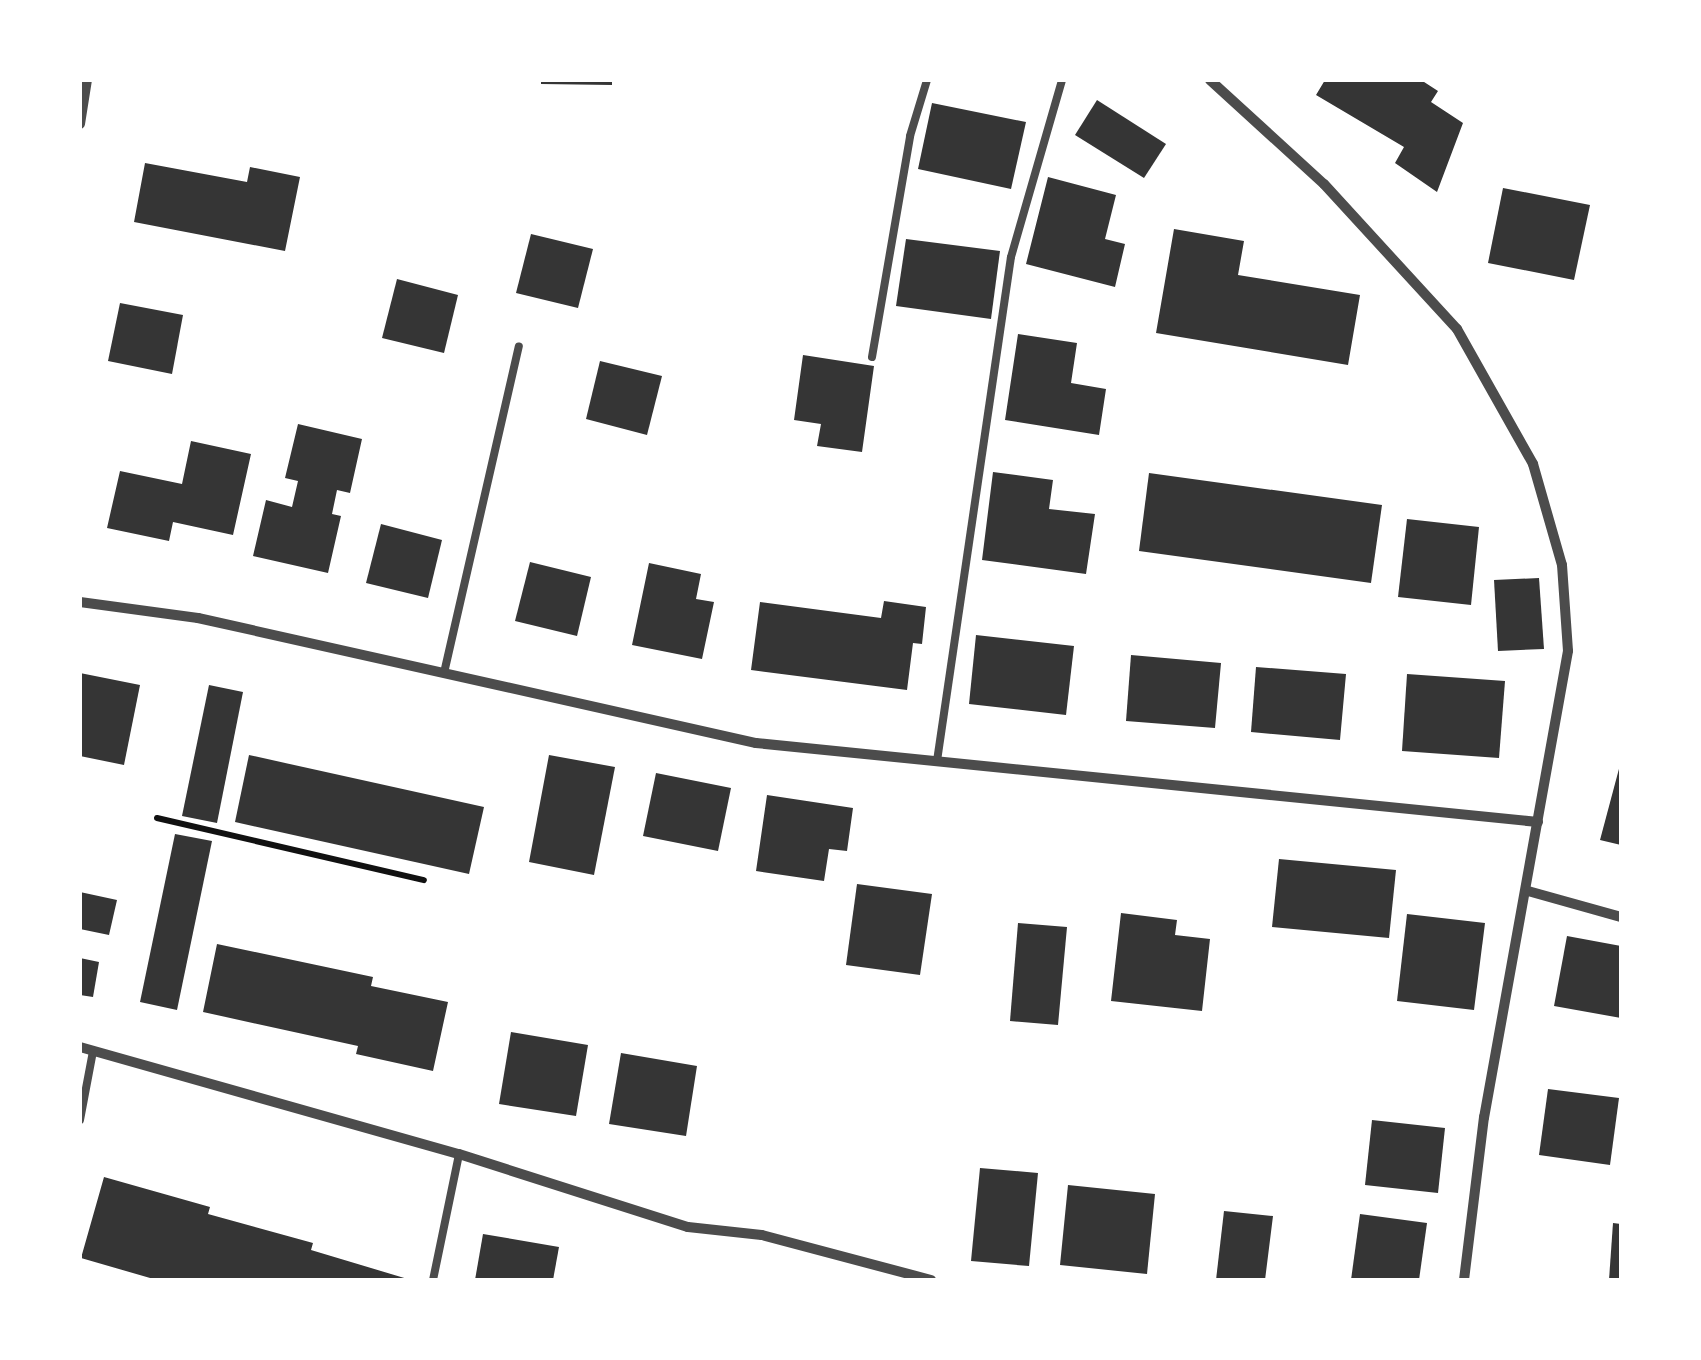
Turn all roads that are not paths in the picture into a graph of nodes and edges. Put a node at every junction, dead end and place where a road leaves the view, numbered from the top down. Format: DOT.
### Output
graph roads {
  1 [pos="87,80"];
  2 [pos="927,80"];
  3 [pos="1062,80"];
  4 [pos="1210,80"];
  5 [pos="80,124"];
  6 [pos="519,346"];
  7 [pos="872,357"];
  8 [pos="80,602"];
  9 [pos="444,673"];
  10 [pos="937,761"];
  11 [pos="1538,822"];
  12 [pos="1528,891"];
  13 [pos="1621,917"];
  14 [pos="80,1047"];
  15 [pos="93,1051"];
  16 [pos="80,1120"];
  17 [pos="459,1154"];
  18 [pos="432,1280"];
  19 [pos="930,1280"];
  20 [pos="1464,1280"];
  1 -- 5 [label="street"];
  2 -- 7 [label="lane"];
  3 -- 10 [label="lane"];
  4 -- 11 [label="street"];
  6 -- 9 [label="lane"];
  8 -- 9 [label="street"];
  9 -- 10 [label="street"];
  10 -- 11 [label="street"];
  11 -- 12 [label="street"];
  12 -- 13 [label="street"];
  12 -- 20 [label="street"];
  14 -- 15 [label="street"];
  15 -- 16 [label="lane"];
  15 -- 17 [label="street"];
  17 -- 18 [label="lane"];
  17 -- 19 [label="street"];
}
